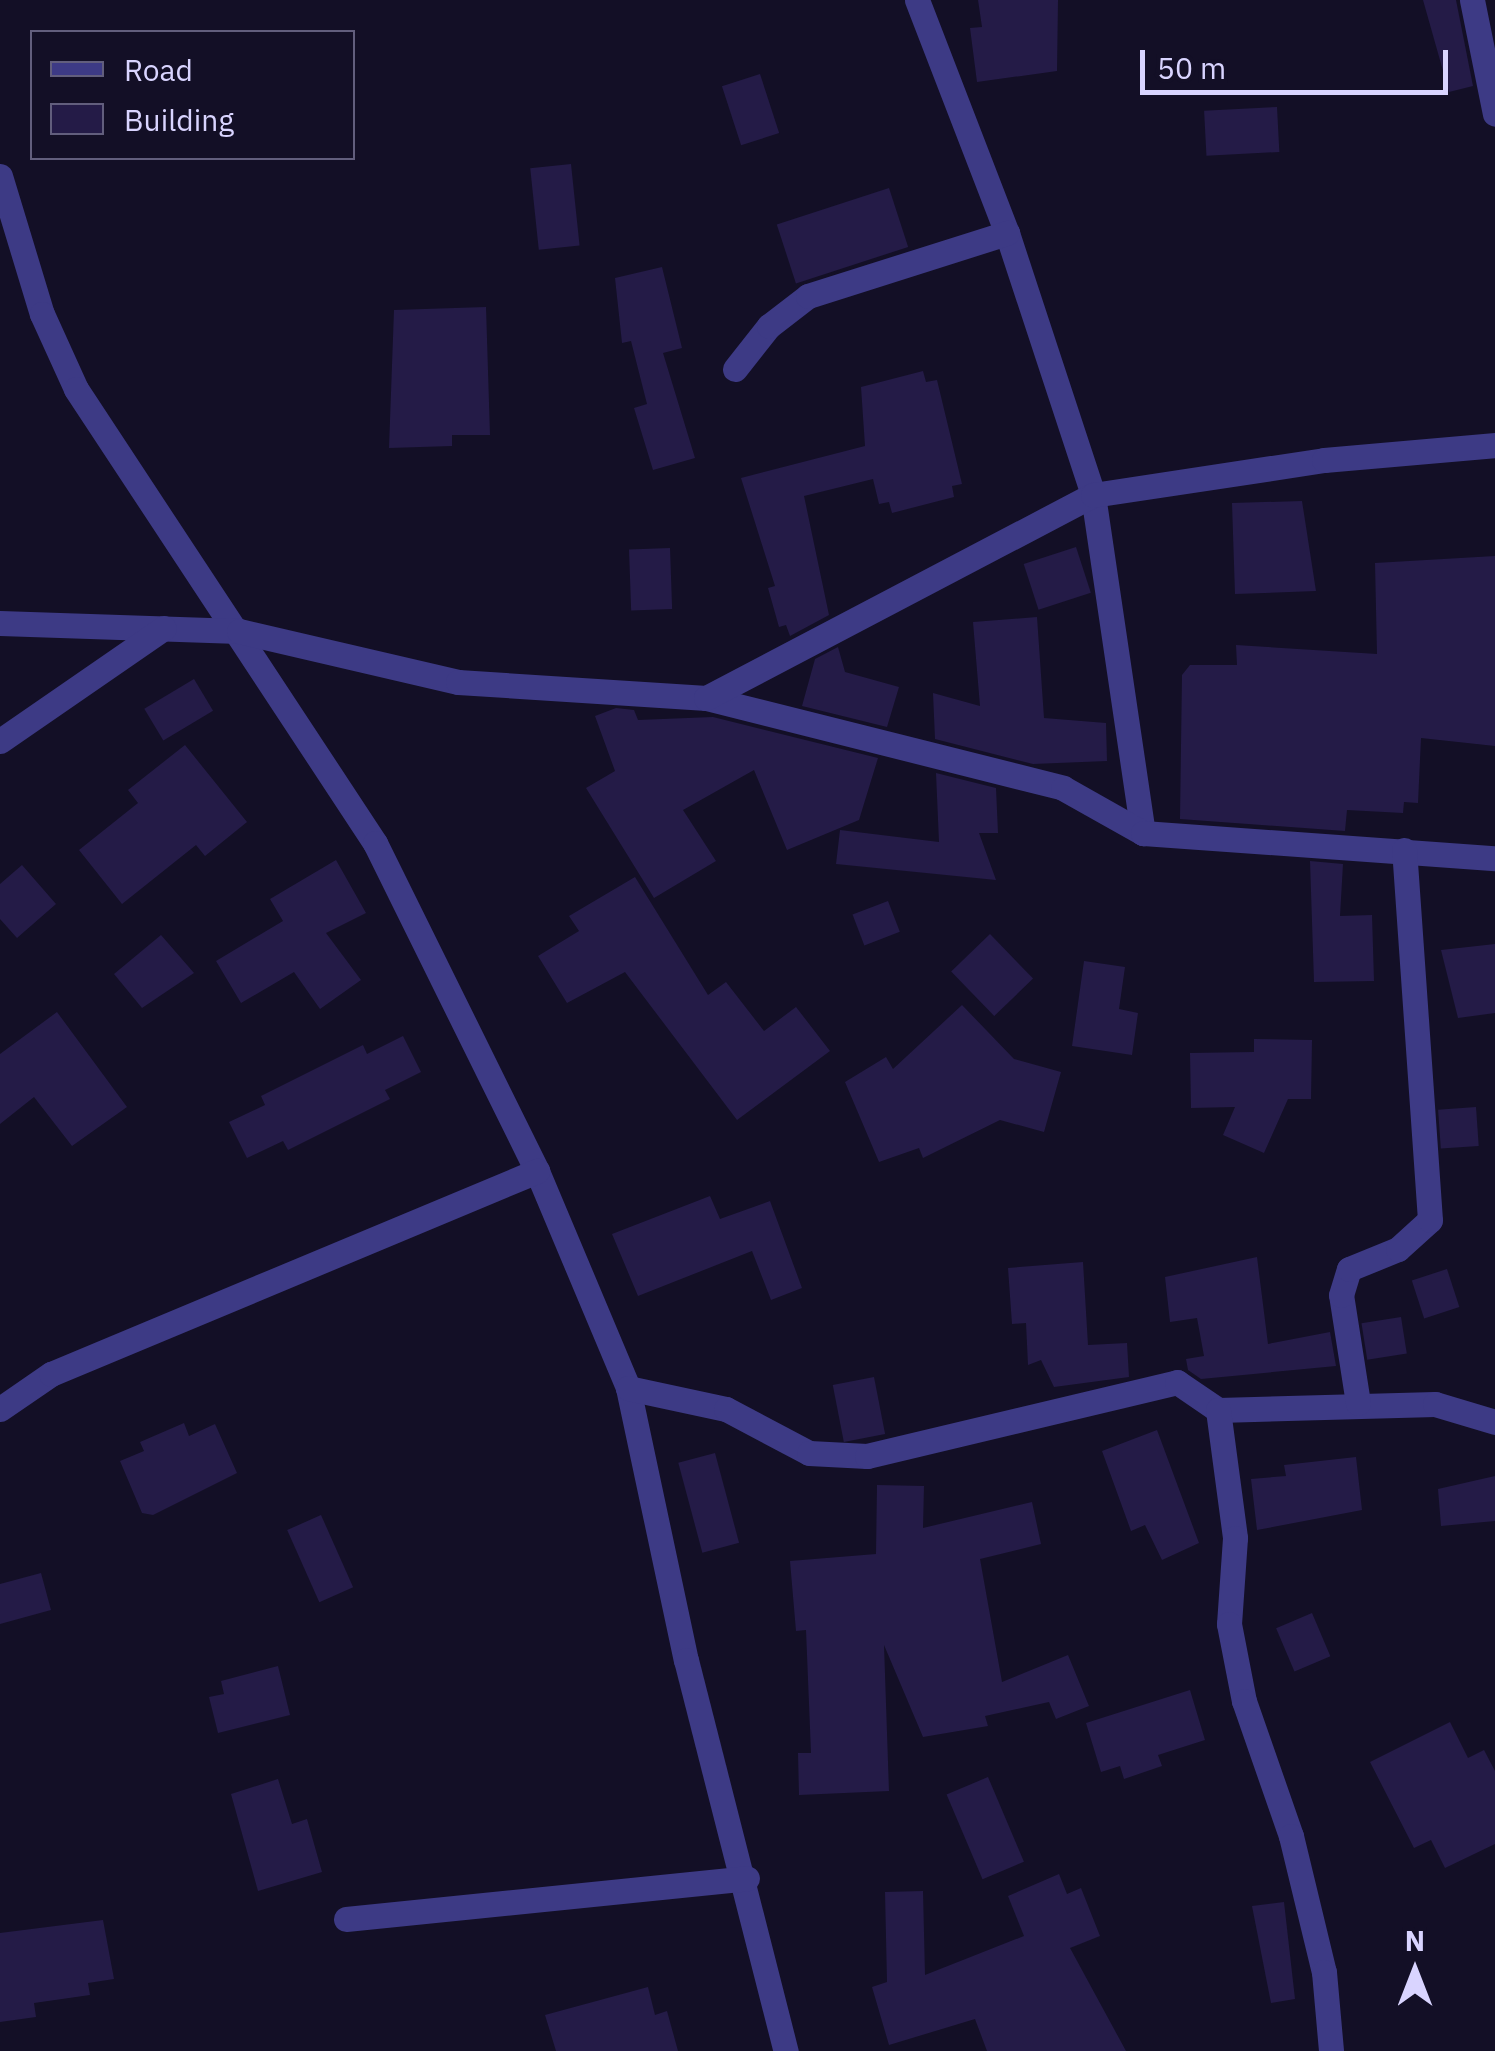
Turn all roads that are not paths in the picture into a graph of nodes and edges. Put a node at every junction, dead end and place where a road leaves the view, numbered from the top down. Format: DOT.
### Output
graph roads {
  1 [pos="917,0"];
  2 [pos="1472,0"];
  3 [pos="1495,114"];
  4 [pos="0,176"];
  5 [pos="1007,233"];
  6 [pos="735,369"];
  7 [pos="1495,445"];
  8 [pos="1093,495"];
  9 [pos="0,623"];
  10 [pos="164,628"];
  11 [pos="239,630"];
  12 [pos="706,698"];
  13 [pos="0,740"];
  14 [pos="1143,833"];
  15 [pos="1404,850"];
  16 [pos="1495,858"];
  17 [pos="538,1170"];
  18 [pos="628,1388"];
  19 [pos="1358,1403"];
  20 [pos="0,1410"];
  21 [pos="1218,1410"];
  22 [pos="1495,1422"];
  23 [pos="747,1878"];
  24 [pos="346,1919"];
  25 [pos="786,2051"];
  26 [pos="1331,2051"];
  1 -- 5 [label="street"];
  2 -- 3 [label="street"];
  4 -- 11 [label="street"];
  5 -- 6 [label="street"];
  5 -- 8 [label="street"];
  7 -- 8 [label="street"];
  8 -- 12 [label="street"];
  8 -- 14 [label="street"];
  9 -- 10 [label="street"];
  10 -- 11 [label="street"];
  10 -- 13 [label="street"];
  11 -- 12 [label="street"];
  11 -- 17 [label="street"];
  12 -- 14 [label="street"];
  14 -- 15 [label="street"];
  15 -- 16 [label="street"];
  15 -- 19 [label="street"];
  17 -- 18 [label="street"];
  17 -- 20 [label="street"];
  18 -- 21 [label="street"];
  18 -- 23 [label="street"];
  19 -- 21 [label="street"];
  19 -- 22 [label="street"];
  21 -- 26 [label="street"];
  23 -- 24 [label="street"];
  23 -- 25 [label="street"];
}
